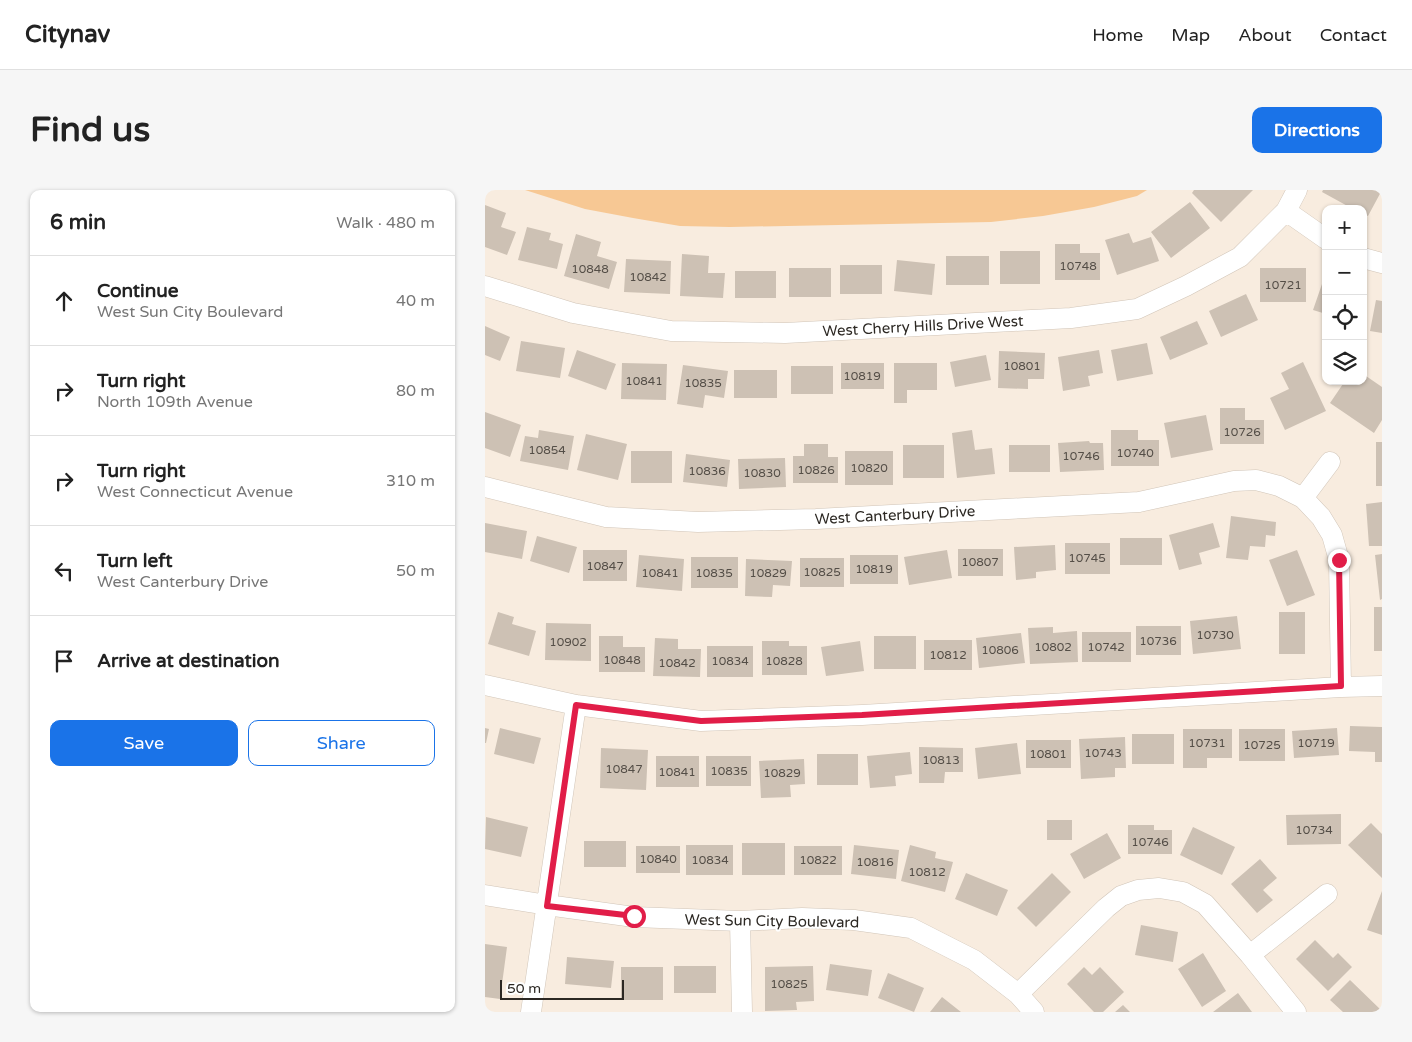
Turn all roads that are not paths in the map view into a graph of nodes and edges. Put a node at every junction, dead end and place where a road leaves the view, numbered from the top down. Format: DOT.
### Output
graph roads {
  1 [pos="1297,190"];
  2 [pos="1286,212"];
  3 [pos="1322,236"];
  4 [pos="1367,259"];
  5 [pos="1382,263"];
  6 [pos="485,286"];
  7 [pos="1330,462"];
  8 [pos="485,487"];
  9 [pos="1303,498"];
  10 [pos="485,685"];
  11 [pos="1341,686"];
  12 [pos="1382,686"];
  13 [pos="576,705"];
  14 [pos="1327,894"];
  15 [pos="485,895"];
  16 [pos="547,906"];
  17 [pos="740,921"];
  18 [pos="1250,955"];
  19 [pos="1018,994"];
  20 [pos="531,1012"];
  21 [pos="742,1012"];
  22 [pos="1034,1012"];
  23 [pos="1296,1012"];
  1 -- 2 [label="street, West Cherry Hills Drive West"];
  2 -- 3 [label="street"];
  2 -- 6 [label="street, West Cherry Hills Drive West"];
  4 -- 5 [label="street"];
  7 -- 9 [label="street"];
  8 -- 9 [label="street, West Canterbury Drive"];
  9 -- 11 [label="street, West Canterbury Drive"];
  10 -- 13 [label="street"];
  11 -- 12 [label="street"];
  11 -- 13 [label="street"];
  13 -- 16 [label="street"];
  14 -- 18 [label="street"];
  15 -- 16 [label="street, West Sun City Boulevard"];
  16 -- 17 [label="street, West Sun City Boulevard"];
  16 -- 20 [label="street"];
  17 -- 19 [label="street, West Sun City Boulevard"];
  17 -- 21 [label="street"];
  18 -- 19 [label="street"];
  18 -- 23 [label="street"];
  19 -- 22 [label="street, West Sun City Boulevard"];
}
